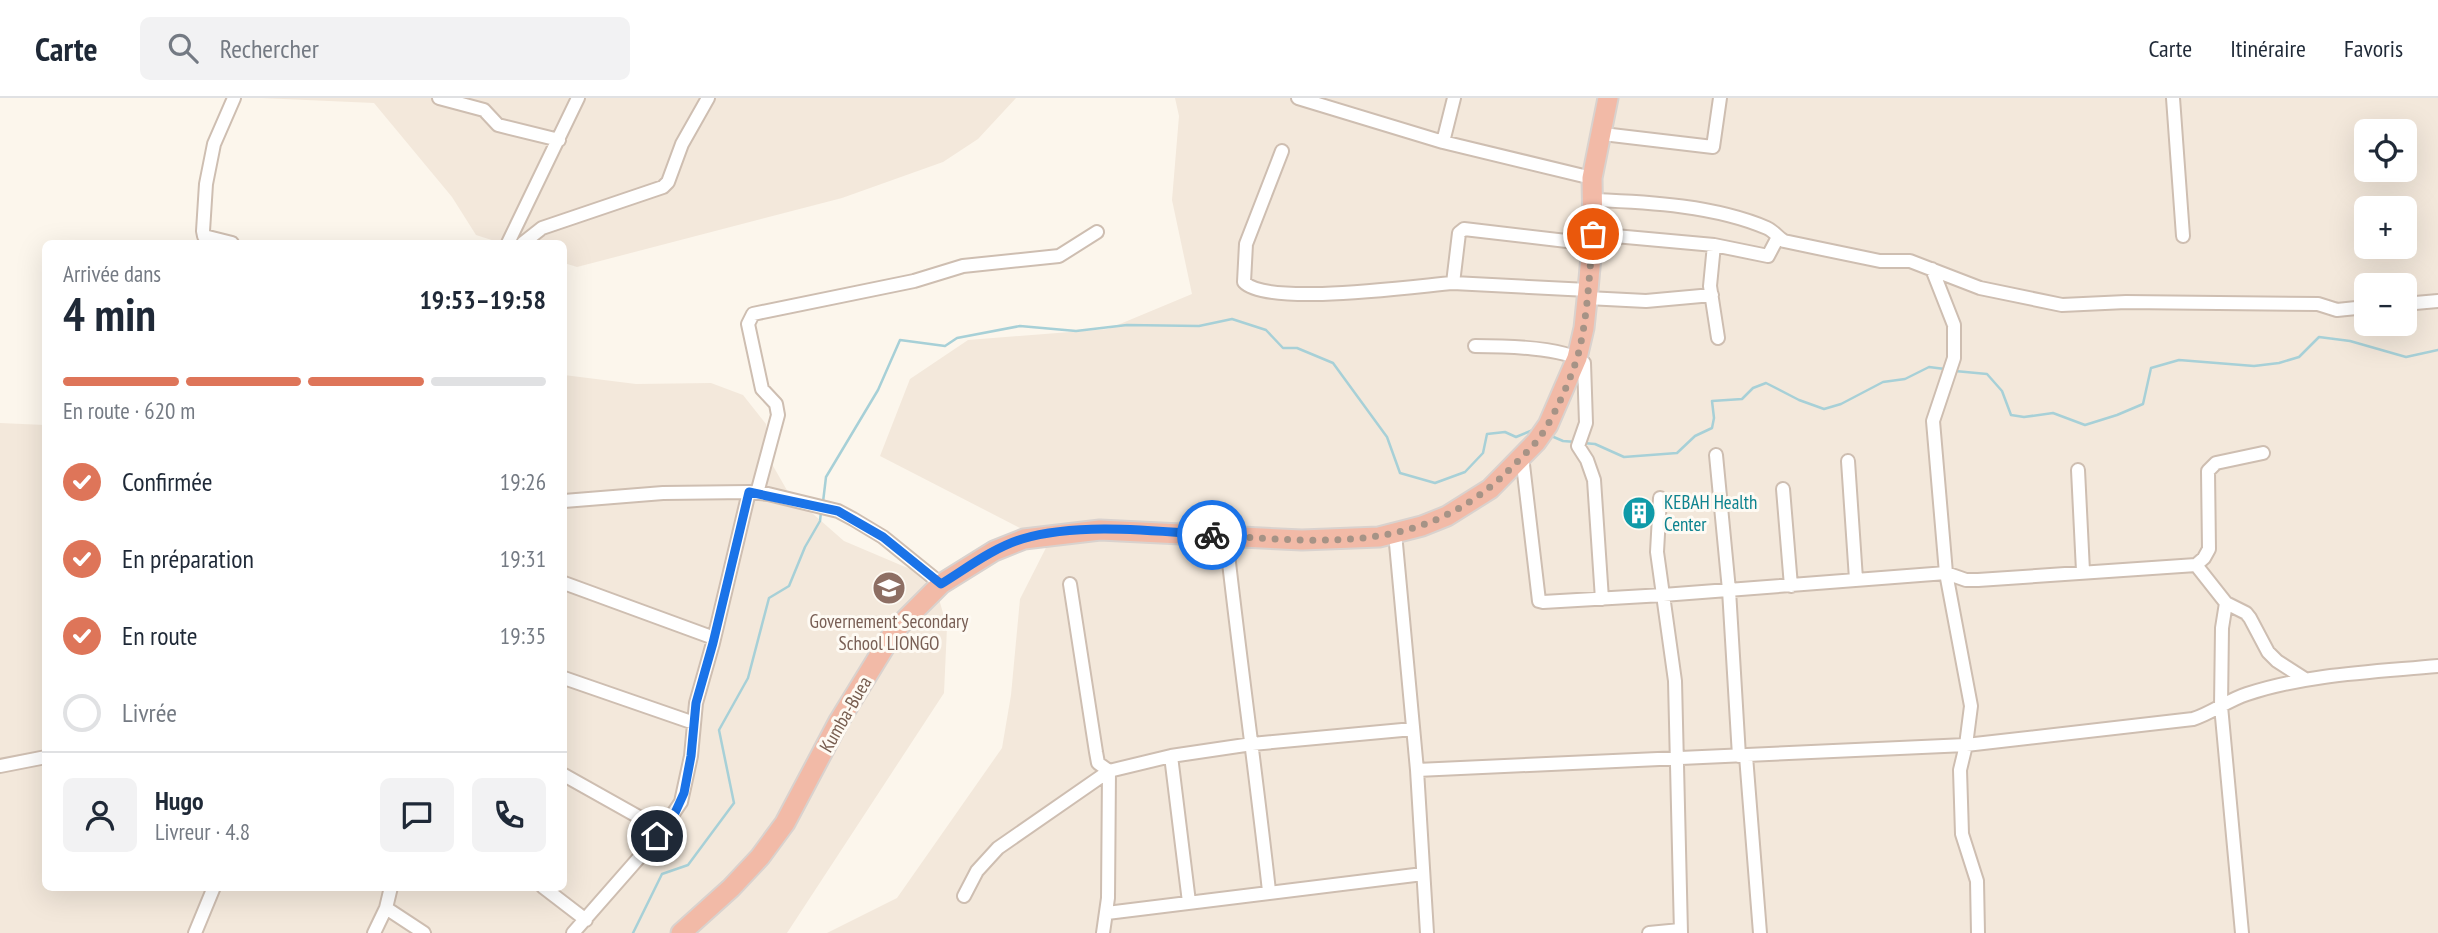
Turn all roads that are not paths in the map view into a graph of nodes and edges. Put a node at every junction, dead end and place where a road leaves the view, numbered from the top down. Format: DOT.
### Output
graph roads {
  1 [pos="234,98"];
  2 [pos="439,98"];
  3 [pos="578,98"];
  4 [pos="708,98"];
  5 [pos="1298,98"];
  6 [pos="1454,98"];
  7 [pos="1608,98"];
  8 [pos="1720,98"];
  9 [pos="2173,98"];
  10 [pos="1603,134"];
  11 [pos="559,140"];
  12 [pos="1443,142"];
  13 [pos="1282,151"];
  14 [pos="1592,177"];
  15 [pos="1594,200"];
  16 [pos="1097,232"];
  17 [pos="2183,236"];
  18 [pos="1778,237"];
  19 [pos="1592,239"];
  20 [pos="220,240"];
  21 [pos="509,240"];
  22 [pos="527,240"];
  23 [pos="1714,245"];
  24 [pos="1932,269"];
  25 [pos="1453,283"];
  26 [pos="1588,294"];
  27 [pos="1712,295"];
  28 [pos="2438,301"];
  29 [pos="2417,303"];
  30 [pos="2354,308"];
  31 [pos="1718,338"];
  32 [pos="1475,346"];
  33 [pos="1577,358"];
  34 [pos="2263,453"];
  35 [pos="1716,455"];
  36 [pos="1522,456"];
  37 [pos="1848,461"];
  38 [pos="2078,470"];
  39 [pos="1783,489"];
  40 [pos="753,492"];
  41 [pos="1660,498"];
  42 [pos="567,501"];
  43 [pos="1395,533"];
  44 [pos="1226,536"];
  45 [pos="2196,565"];
  46 [pos="2083,571"];
  47 [pos="1947,573"];
  48 [pos="1856,579"];
  49 [pos="567,584"];
  50 [pos="941,584"];
  51 [pos="1070,584"];
  52 [pos="1791,586"];
  53 [pos="1729,590"];
  54 [pos="1663,595"];
  55 [pos="1602,599"];
  56 [pos="2226,603"];
  57 [pos="714,638"];
  58 [pos="2438,666"];
  59 [pos="567,679"];
  60 [pos="2305,679"];
  61 [pos="2221,706"];
  62 [pos="694,723"];
  63 [pos="1413,729"];
  64 [pos="1252,744"];
  65 [pos="1966,745"];
  66 [pos="1171,756"];
  67 [pos="1743,756"];
  68 [pos="42,758"];
  69 [pos="1676,758"];
  70 [pos="0,766"];
  71 [pos="1418,770"];
  72 [pos="1109,771"];
  73 [pos="567,777"];
  74 [pos="662,830"];
  75 [pos="1423,874"];
  76 [pos="212,891"];
  77 [pos="390,891"];
  78 [pos="548,891"];
  79 [pos="1269,891"];
  80 [pos="964,896"];
  81 [pos="1189,902"];
  82 [pos="386,908"];
  83 [pos="1107,913"];
  84 [pos="586,920"];
  85 [pos="1681,931"];
  86 [pos="195,933"];
  87 [pos="374,933"];
  88 [pos="424,933"];
  89 [pos="573,933"];
  90 [pos="681,933"];
  91 [pos="1103,933"];
  92 [pos="1427,933"];
  93 [pos="1649,933"];
  94 [pos="1759,933"];
  95 [pos="1979,933"];
  96 [pos="2242,933"];
  1 -- 20 [label="street"];
  2 -- 11 [label="street"];
  3 -- 11 [label="street"];
  4 -- 22 [label="street"];
  5 -- 12 [label="street"];
  6 -- 12 [label="street"];
  7 -- 10 [label="highway, Kumba-Buea"];
  8 -- 10 [label="street"];
  9 -- 17 [label="street"];
  10 -- 14 [label="highway, Kumba-Buea"];
  11 -- 21 [label="street"];
  12 -- 14 [label="street"];
  13 -- 25 [label="street"];
  14 -- 15 [label="highway, Kumba-Buea"];
  15 -- 18 [label="street"];
  15 -- 19 [label="highway, Kumba-Buea"];
  16 -- 40 [label="street"];
  18 -- 23 [label="street"];
  18 -- 24 [label="street"];
  19 -- 23 [label="street"];
  19 -- 25 [label="street"];
  19 -- 26 [label="highway, Kumba-Buea"];
  23 -- 27 [label="street"];
  24 -- 30 [label="street"];
  24 -- 47 [label="street"];
  25 -- 26 [label="street"];
  26 -- 27 [label="street"];
  26 -- 33 [label="highway, Kumba-Buea"];
  27 -- 31 [label="street"];
  28 -- 29 [label="street"];
  32 -- 33 [label="street"];
  33 -- 36 [label="highway, Kumba-Buea"];
  33 -- 55 [label="street"];
  34 -- 45 [label="street"];
  35 -- 53 [label="street"];
  36 -- 43 [label="highway, Kumba-Buea"];
  36 -- 55 [label="street"];
  37 -- 48 [label="street"];
  38 -- 46 [label="street"];
  39 -- 52 [label="street"];
  40 -- 42 [label="street"];
  40 -- 50 [label="street"];
  40 -- 57 [label="street"];
  41 -- 54 [label="street"];
  43 -- 44 [label="highway, Kumba-Buea"];
  43 -- 63 [label="street"];
  44 -- 50 [label="highway, Kumba-Buea"];
  44 -- 64 [label="street"];
  45 -- 46 [label="street"];
  45 -- 56 [label="street"];
  46 -- 47 [label="street"];
  47 -- 48 [label="street"];
  47 -- 65 [label="street"];
  48 -- 52 [label="street"];
  49 -- 57 [label="street"];
  50 -- 90 [label="highway, Kumba-Buea"];
  51 -- 72 [label="street"];
  52 -- 53 [label="street"];
  53 -- 54 [label="street"];
  53 -- 67 [label="street"];
  54 -- 55 [label="street"];
  54 -- 69 [label="street"];
  56 -- 60 [label="street"];
  56 -- 61 [label="street"];
  57 -- 62 [label="street"];
  58 -- 60 [label="street"];
  59 -- 62 [label="street"];
  60 -- 61 [label="street"];
  61 -- 65 [label="street"];
  61 -- 96 [label="street"];
  62 -- 74 [label="street"];
  63 -- 64 [label="street"];
  63 -- 71 [label="street"];
  64 -- 66 [label="street"];
  64 -- 79 [label="street"];
  65 -- 67 [label="street"];
  65 -- 95 [label="street"];
  66 -- 72 [label="street"];
  66 -- 81 [label="street"];
  67 -- 69 [label="street"];
  67 -- 94 [label="street"];
  68 -- 70 [label="street"];
  69 -- 71 [label="street"];
  69 -- 85 [label="street"];
  71 -- 75 [label="street"];
  72 -- 80 [label="street"];
  72 -- 83 [label="street"];
  73 -- 74 [label="street"];
  74 -- 84 [label="street"];
  75 -- 79 [label="street"];
  75 -- 92 [label="street"];
  76 -- 86 [label="street"];
  77 -- 82 [label="street"];
  78 -- 84 [label="street"];
  79 -- 81 [label="street"];
  81 -- 83 [label="street"];
  82 -- 87 [label="street"];
  82 -- 88 [label="street"];
  83 -- 91 [label="street"];
  84 -- 89 [label="street"];
  85 -- 93 [label="street"];
}
